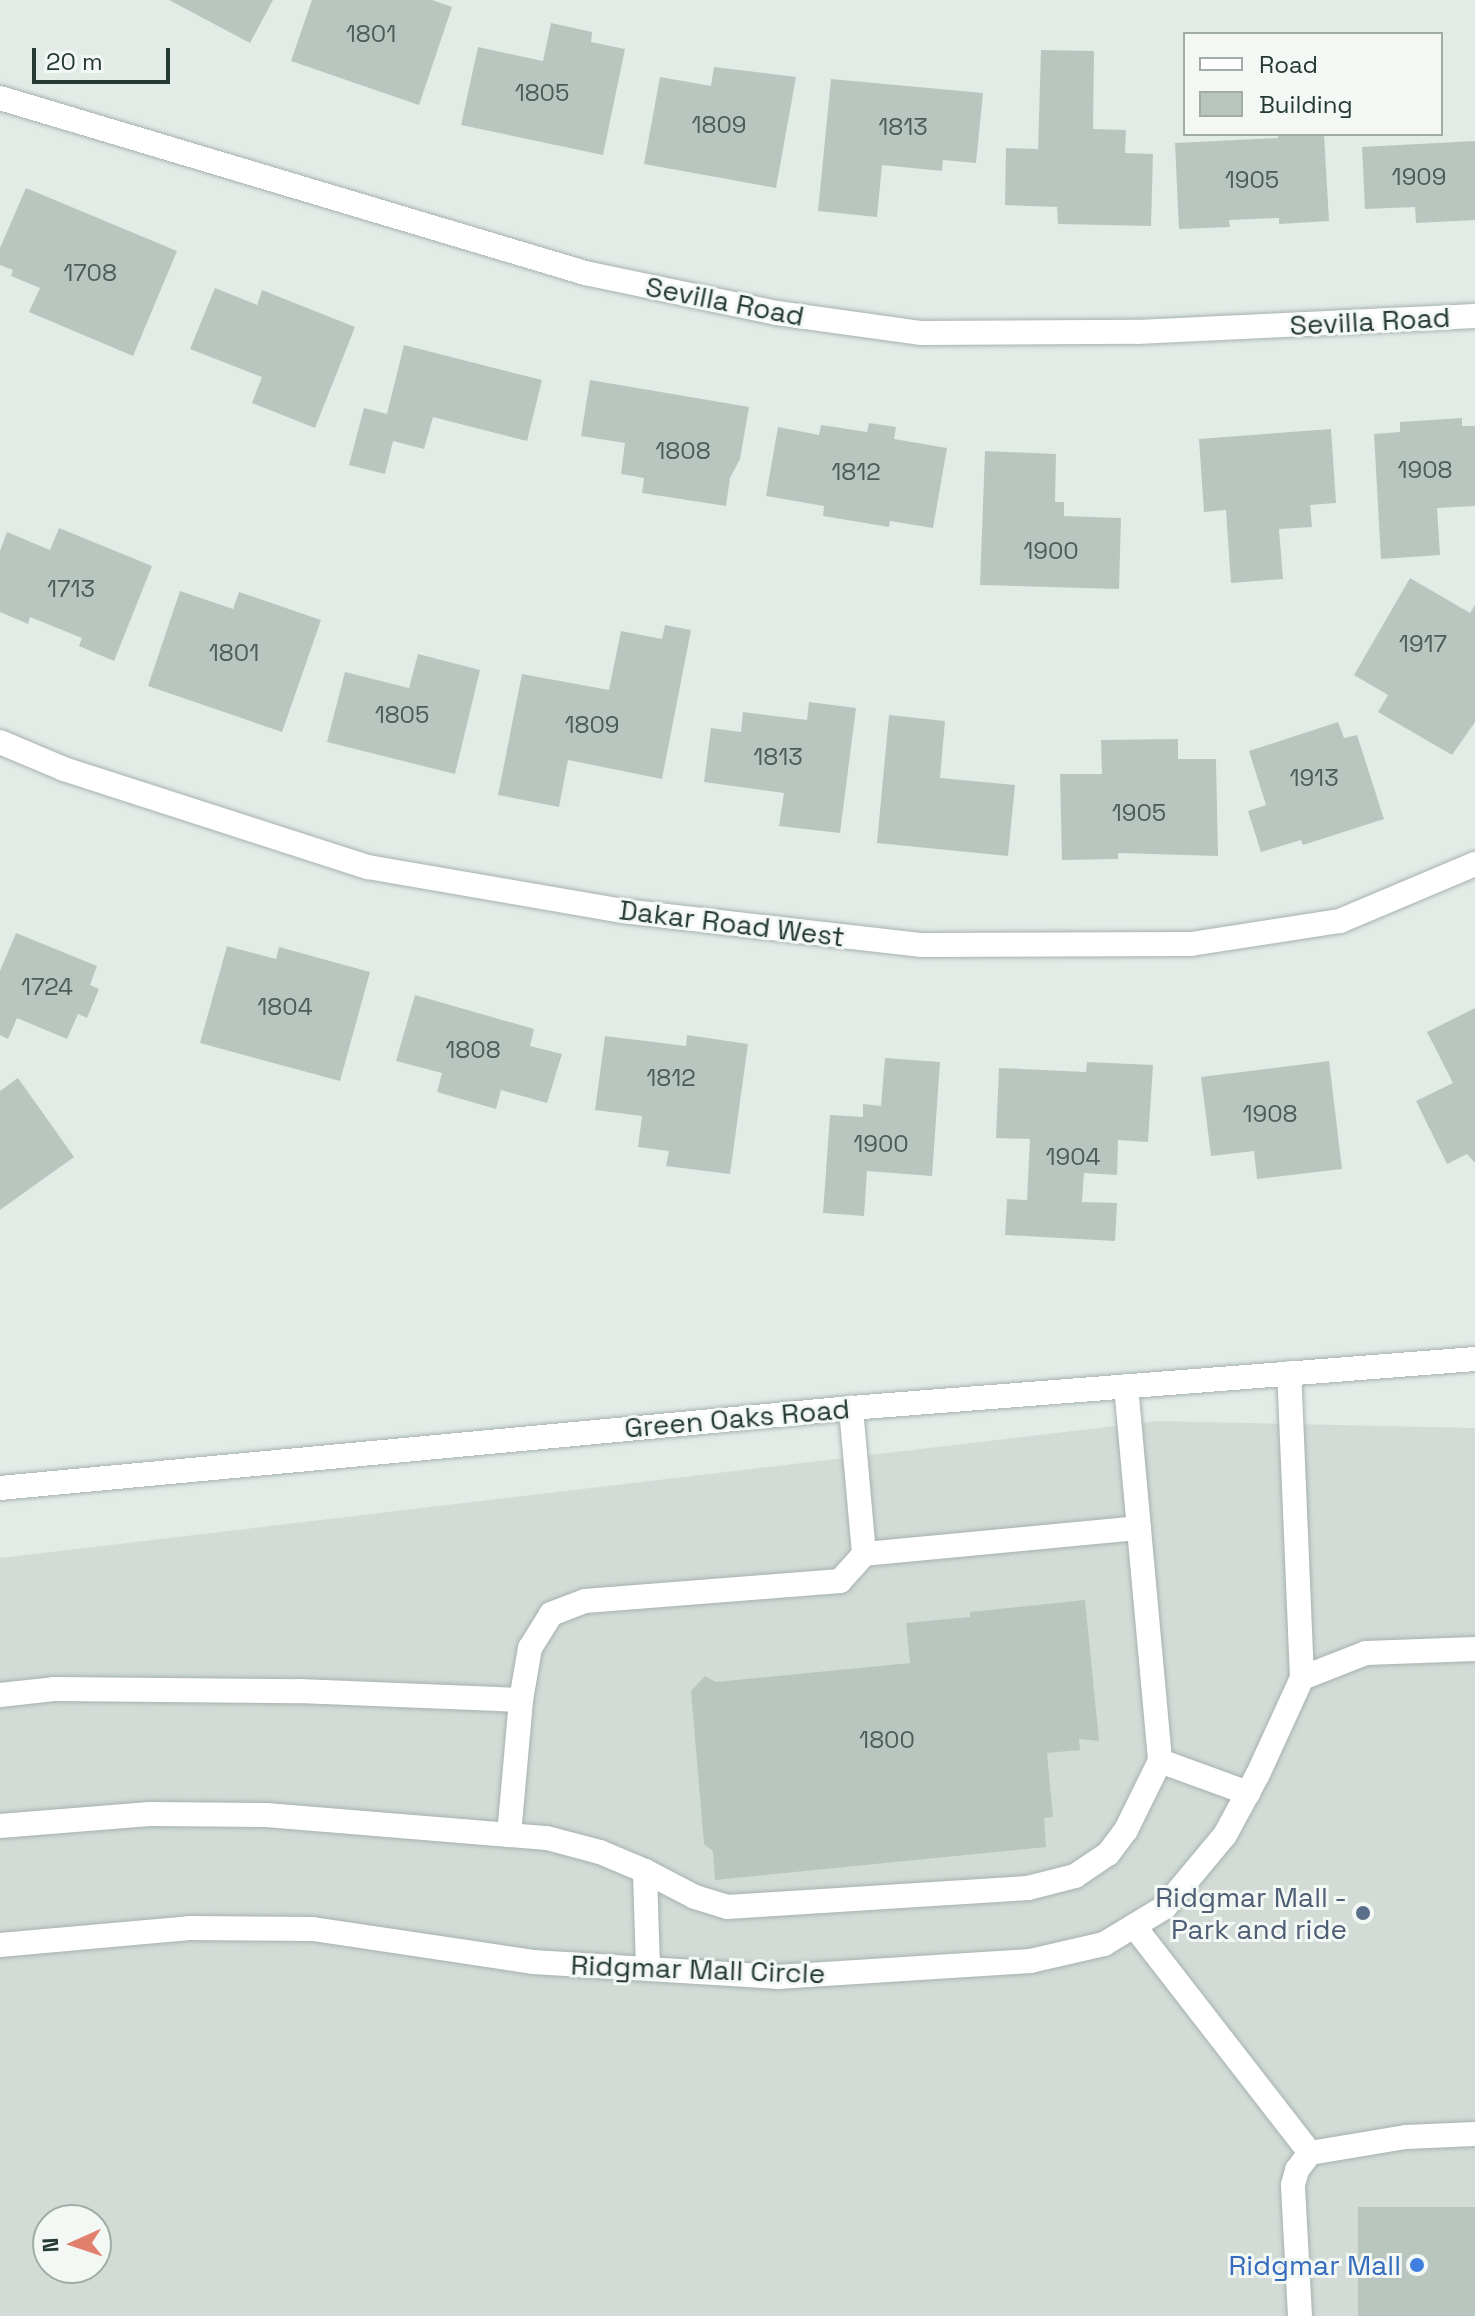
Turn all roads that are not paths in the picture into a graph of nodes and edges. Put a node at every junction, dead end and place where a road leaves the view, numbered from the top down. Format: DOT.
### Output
graph roads {
  1 [pos="0,98"];
  2 [pos="1475,316"];
  3 [pos="0,742"];
  4 [pos="1475,864"];
  5 [pos="1475,1359"];
  6 [pos="1289,1373"];
  7 [pos="1126,1386"];
  8 [pos="851,1408"];
  9 [pos="0,1488"];
  10 [pos="1139,1528"];
  11 [pos="864,1554"];
  12 [pos="1475,1649"];
  13 [pos="1302,1678"];
  14 [pos="0,1695"];
  15 [pos="521,1700"];
  16 [pos="1160,1761"];
  17 [pos="1248,1793"];
  18 [pos="0,1826"];
  19 [pos="509,1835"];
  20 [pos="645,1871"];
  21 [pos="1134,1926"];
  22 [pos="0,1945"];
  23 [pos="648,1968"];
  24 [pos="1475,2134"];
  25 [pos="1310,2153"];
  26 [pos="1300,2316"];
  1 -- 2 [label="street, Sevilla Road"];
  3 -- 4 [label="street, Dakar Road West"];
  5 -- 6 [label="street, Green Oaks Road"];
  6 -- 7 [label="street, Green Oaks Road"];
  6 -- 13 [label="street"];
  7 -- 8 [label="street, Green Oaks Road"];
  7 -- 10 [label="street"];
  8 -- 9 [label="street, Green Oaks Road"];
  8 -- 11 [label="street"];
  10 -- 11 [label="street"];
  10 -- 16 [label="street"];
  11 -- 15 [label="street"];
  12 -- 13 [label="street"];
  13 -- 17 [label="street, Ridgmar Mall Circle"];
  14 -- 15 [label="street"];
  15 -- 19 [label="street"];
  16 -- 17 [label="street"];
  16 -- 20 [label="street"];
  17 -- 21 [label="street, Ridgmar Mall Circle"];
  18 -- 19 [label="street"];
  19 -- 20 [label="street"];
  20 -- 23 [label="street"];
  21 -- 23 [label="street, Ridgmar Mall Circle"];
  21 -- 25 [label="street"];
  22 -- 23 [label="street, Ridgmar Mall Circle"];
  24 -- 25 [label="street"];
  25 -- 26 [label="street"];
}
